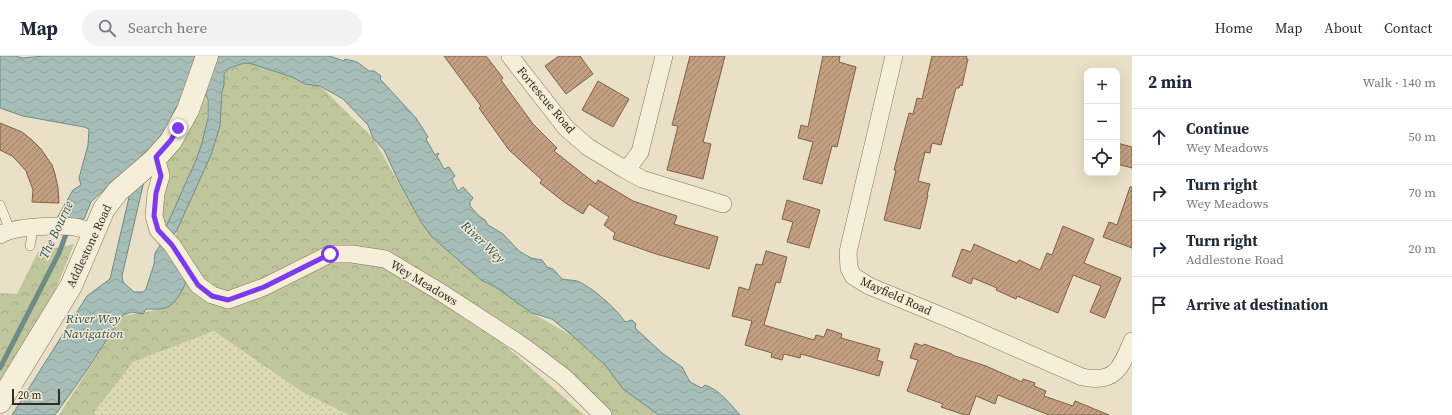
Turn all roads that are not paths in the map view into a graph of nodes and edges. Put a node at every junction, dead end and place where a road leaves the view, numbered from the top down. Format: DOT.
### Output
graph roads {
  1 [pos="207,56"];
  2 [pos="510,56"];
  3 [pos="664,56"];
  4 [pos="894,56"];
  5 [pos="155,158"];
  6 [pos="624,169"];
  7 [pos="723,204"];
  8 [pos="0,205"];
  9 [pos="33,229"];
  10 [pos="75,229"];
  11 [pos="5,233"];
  12 [pos="30,246"];
  13 [pos="1132,341"];
  14 [pos="0,402"];
  15 [pos="603,415"];
  1 -- 5 [label="street, Addlestone Road"];
  2 -- 6 [label="street, Fortescue Road"];
  3 -- 6 [label="street"];
  4 -- 13 [label="street, Mayfield Road"];
  5 -- 10 [label="street, Addlestone Road"];
  5 -- 15 [label="street, Wey Meadows"];
  6 -- 7 [label="street, Fortescue Road"];
  8 -- 11 [label="lane"];
  9 -- 10 [label="street"];
  9 -- 11 [label="street"];
  9 -- 12 [label="lane"];
  10 -- 14 [label="street, Addlestone Road"];
}
